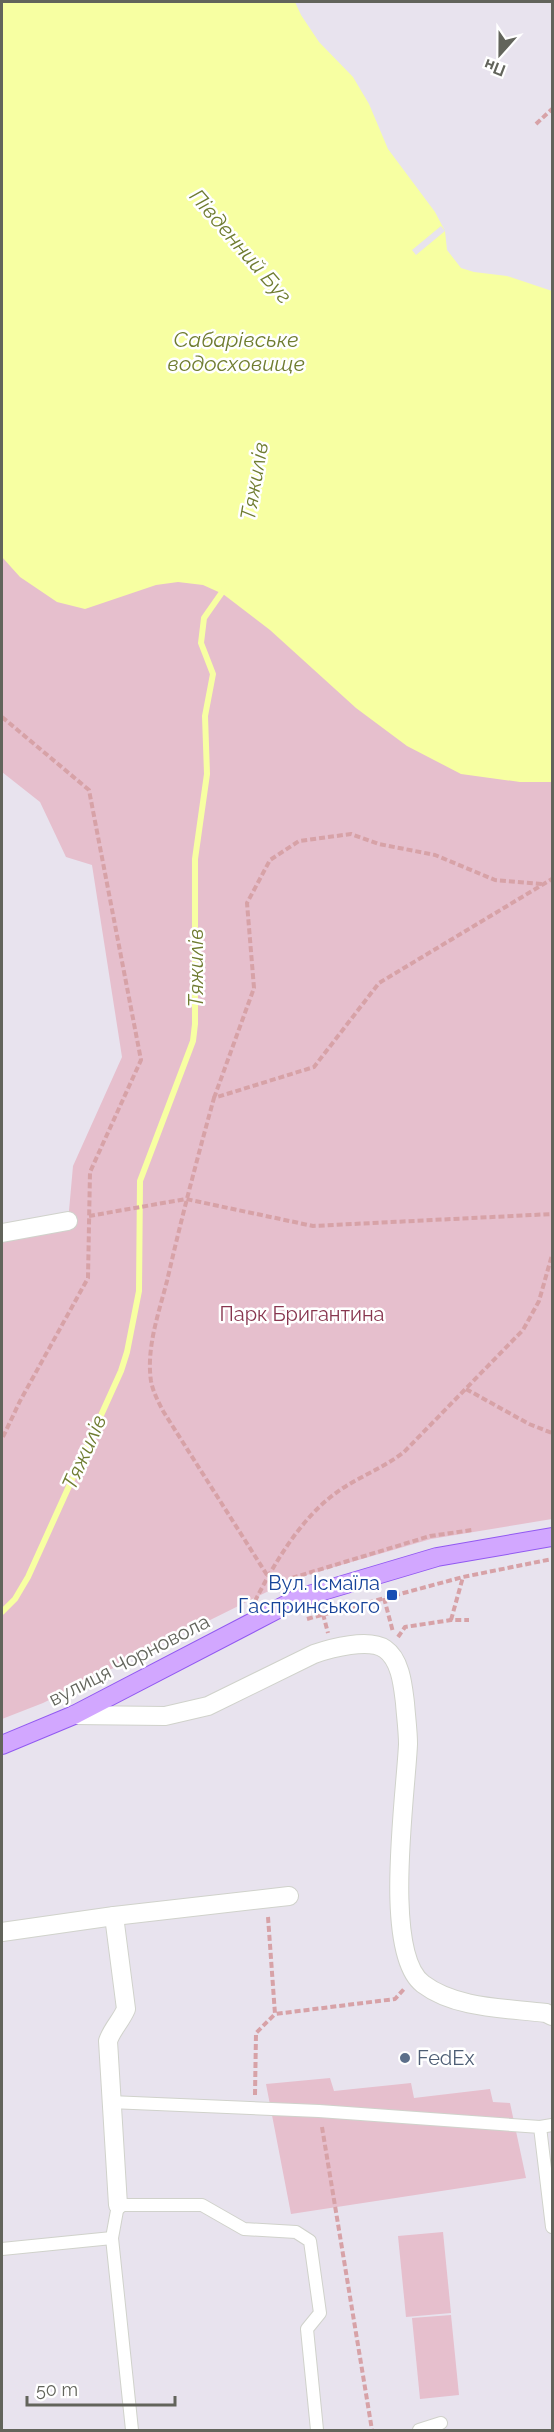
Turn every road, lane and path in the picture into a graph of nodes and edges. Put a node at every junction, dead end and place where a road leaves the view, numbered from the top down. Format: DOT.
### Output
graph roads {
  1 [pos="552,109"];
  2 [pos="536,124"];
  3 [pos="2,717"];
  4 [pos="552,879"];
  5 [pos="544,885"];
  6 [pos="214,1098"];
  7 [pos="186,1199"];
  8 [pos="552,1214"];
  9 [pos="90,1216"];
  10 [pos="68,1221"];
  11 [pos="2,1233"];
  12 [pos="552,1255"];
  13 [pos="466,1389"];
  14 [pos="552,1433"];
  15 [pos="2,1439"];
  16 [pos="552,1537"];
  17 [pos="552,1559"];
  18 [pos="267,1575"];
  19 [pos="463,1577"];
  20 [pos="384,1598"];
  21 [pos="307,1619"];
  22 [pos="451,1620"];
  23 [pos="469,1620"];
  24 [pos="240,1628"];
  25 [pos="393,1633"];
  26 [pos="394,1642"];
  27 [pos="74,1715"];
  28 [pos="2,1745"];
  29 [pos="289,1896"];
  30 [pos="266,1898"];
  31 [pos="114,1916"];
  32 [pos="2,1932"];
  33 [pos="416,1976"];
  34 [pos="275,2014"];
  35 [pos="552,2016"];
  36 [pos="110,2102"];
  37 [pos="255,2108"];
  38 [pos="319,2111"];
  39 [pos="546,2126"];
  40 [pos="118,2205"];
  41 [pos="552,2227"];
  42 [pos="112,2238"];
  43 [pos="2,2248"];
  44 [pos="441,2423"];
  45 [pos="132,2430"];
  46 [pos="316,2430"];
  47 [pos="372,2430"];
  48 [pos="419,2430"];
  1 -- 2 [label="path"];
  3 -- 9 [label="path"];
  4 -- 5 [label="path"];
  5 -- 6 [label="path"];
  5 -- 6 [label="path"];
  6 -- 7 [label="path"];
  7 -- 8 [label="path"];
  7 -- 9 [label="path"];
  7 -- 18 [label="path"];
  9 -- 15 [label="path"];
  10 -- 11 [label="street"];
  12 -- 13 [label="path"];
  13 -- 14 [label="path"];
  13 -- 18 [label="path"];
  16 -- 24 [label="main road, вулиця Чорновола"];
  17 -- 19 [label="path"];
  18 -- 24 [label="path"];
  19 -- 20 [label="path"];
  19 -- 22 [label="path"];
  20 -- 21 [label="path"];
  20 -- 25 [label="path"];
  22 -- 23 [label="path"];
  22 -- 26 [label="path"];
  24 -- 27 [label="main road, вулиця Чорновола"];
  27 -- 28 [label="main road, вулиця Чорновола"];
  27 -- 33 [label="street"];
  29 -- 30 [label="street"];
  30 -- 31 [label="street"];
  30 -- 34 [label="path"];
  31 -- 32 [label="street"];
  31 -- 36 [label="street"];
  33 -- 34 [label="path"];
  33 -- 35 [label="street"];
  34 -- 37 [label="path"];
  36 -- 37 [label="lane"];
  36 -- 40 [label="street"];
  37 -- 38 [label="lane"];
  38 -- 39 [label="lane"];
  38 -- 47 [label="path"];
  39 -- 41 [label="lane"];
  40 -- 42 [label="lane"];
  40 -- 46 [label="lane"];
  42 -- 43 [label="lane"];
  42 -- 45 [label="lane"];
  44 -- 48 [label="lane"];
}
